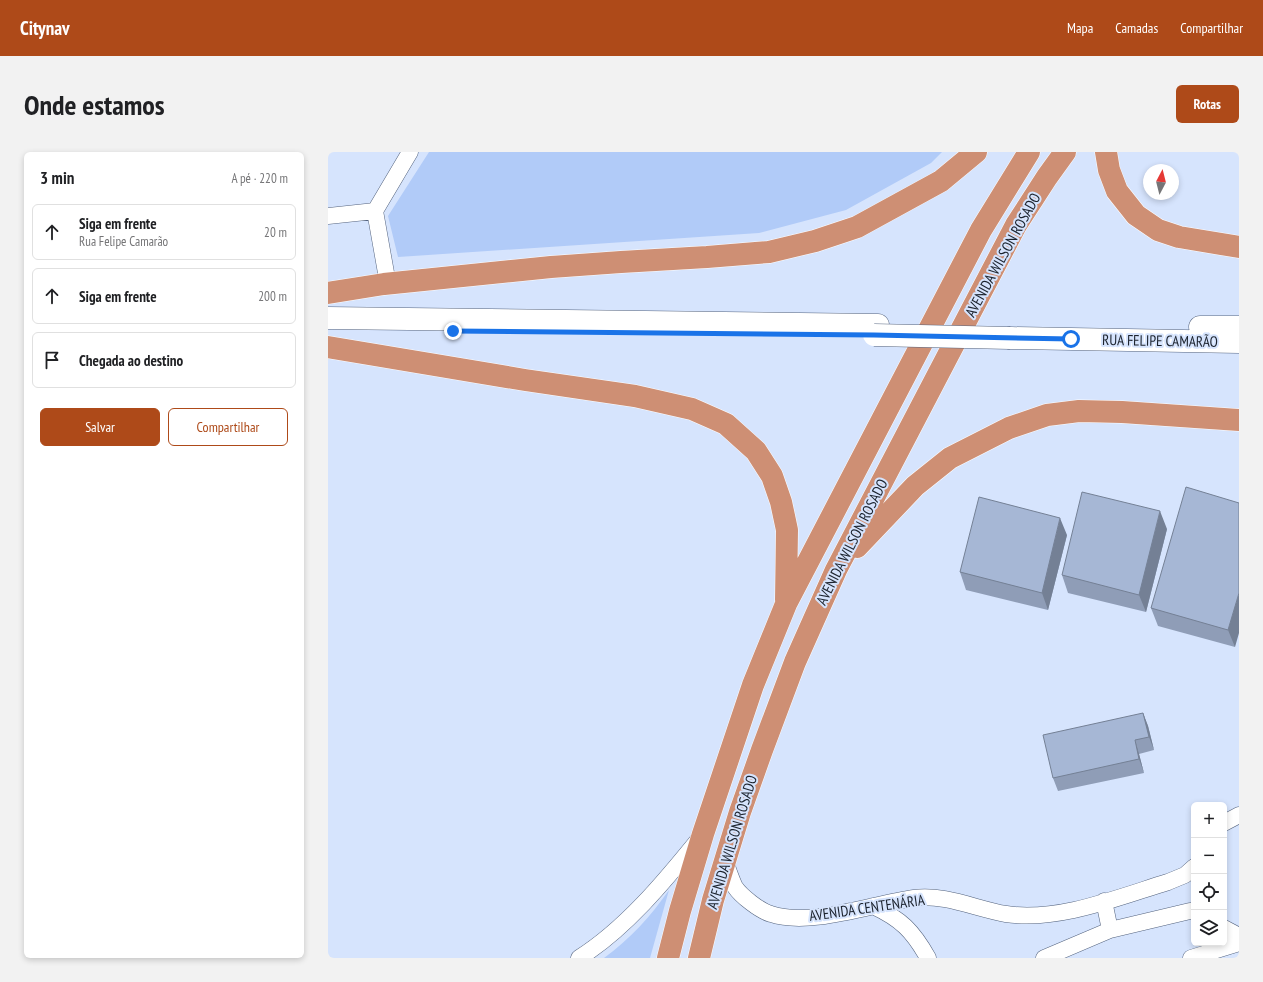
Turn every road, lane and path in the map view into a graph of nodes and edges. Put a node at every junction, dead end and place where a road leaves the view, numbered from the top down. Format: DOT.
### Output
graph roads {
  1 [pos="410,152"];
  2 [pos="976,152"];
  3 [pos="1029,152"];
  4 [pos="1065,152"];
  5 [pos="1106,152"];
  6 [pos="375,211"];
  7 [pos="328,216"];
  8 [pos="1239,247"];
  9 [pos="388,284"];
  10 [pos="328,294"];
  11 [pos="328,318"];
  12 [pos="1239,327"];
  13 [pos="328,329"];
  14 [pos="876,330"];
  15 [pos="1011,333"];
  16 [pos="1239,342"];
  17 [pos="328,347"];
  18 [pos="1239,420"];
  19 [pos="836,570"];
  20 [pos="786,604"];
  21 [pos="703,834"];
  22 [pos="725,861"];
  23 [pos="1191,869"];
  24 [pos="1104,901"];
  25 [pos="873,906"];
  26 [pos="1191,910"];
  27 [pos="1110,930"];
  28 [pos="1227,930"];
  29 [pos="1239,936"];
  30 [pos="1239,944"];
  31 [pos="579,958"];
  32 [pos="668,958"];
  33 [pos="698,958"];
  34 [pos="928,958"];
  35 [pos="1044,958"];
  36 [pos="1191,958"];
  1 -- 6 [label="street"];
  2 -- 9 [label="highway"];
  3 -- 20 [label="highway, AVENIDA WILSON ROSADO"];
  4 -- 19 [label="highway, AVENIDA WILSON ROSADO"];
  5 -- 8 [label="highway"];
  6 -- 7 [label="street"];
  6 -- 9 [label="street"];
  9 -- 10 [label="highway"];
  11 -- 14 [label="main road"];
  12 -- 15 [label="main road, RUA FELIPE CAMARÃO"];
  13 -- 14 [label="main road"];
  14 -- 15 [label="main road, bridge"];
  15 -- 16 [label="main road, RUA FELIPE CAMARÃO"];
  17 -- 20 [label="highway"];
  18 -- 19 [label="highway"];
  19 -- 22 [label="highway, AVENIDA WILSON ROSADO"];
  20 -- 21 [label="highway, AVENIDA WILSON ROSADO"];
  21 -- 31 [label="street"];
  21 -- 32 [label="highway, AVENIDA WILSON ROSADO"];
  22 -- 25 [label="street, AVENIDA CENTENÁRIA"];
  22 -- 33 [label="highway, AVENIDA WILSON ROSADO"];
  23 -- 24 [label="street, AVENIDA CENTENÁRIA"];
  24 -- 25 [label="street, AVENIDA CENTENÁRIA"];
  24 -- 27 [label="street"];
  25 -- 34 [label="street"];
  26 -- 27 [label="street"];
  27 -- 35 [label="street"];
  28 -- 29 [label="street"];
  30 -- 36 [label="street"];
}
